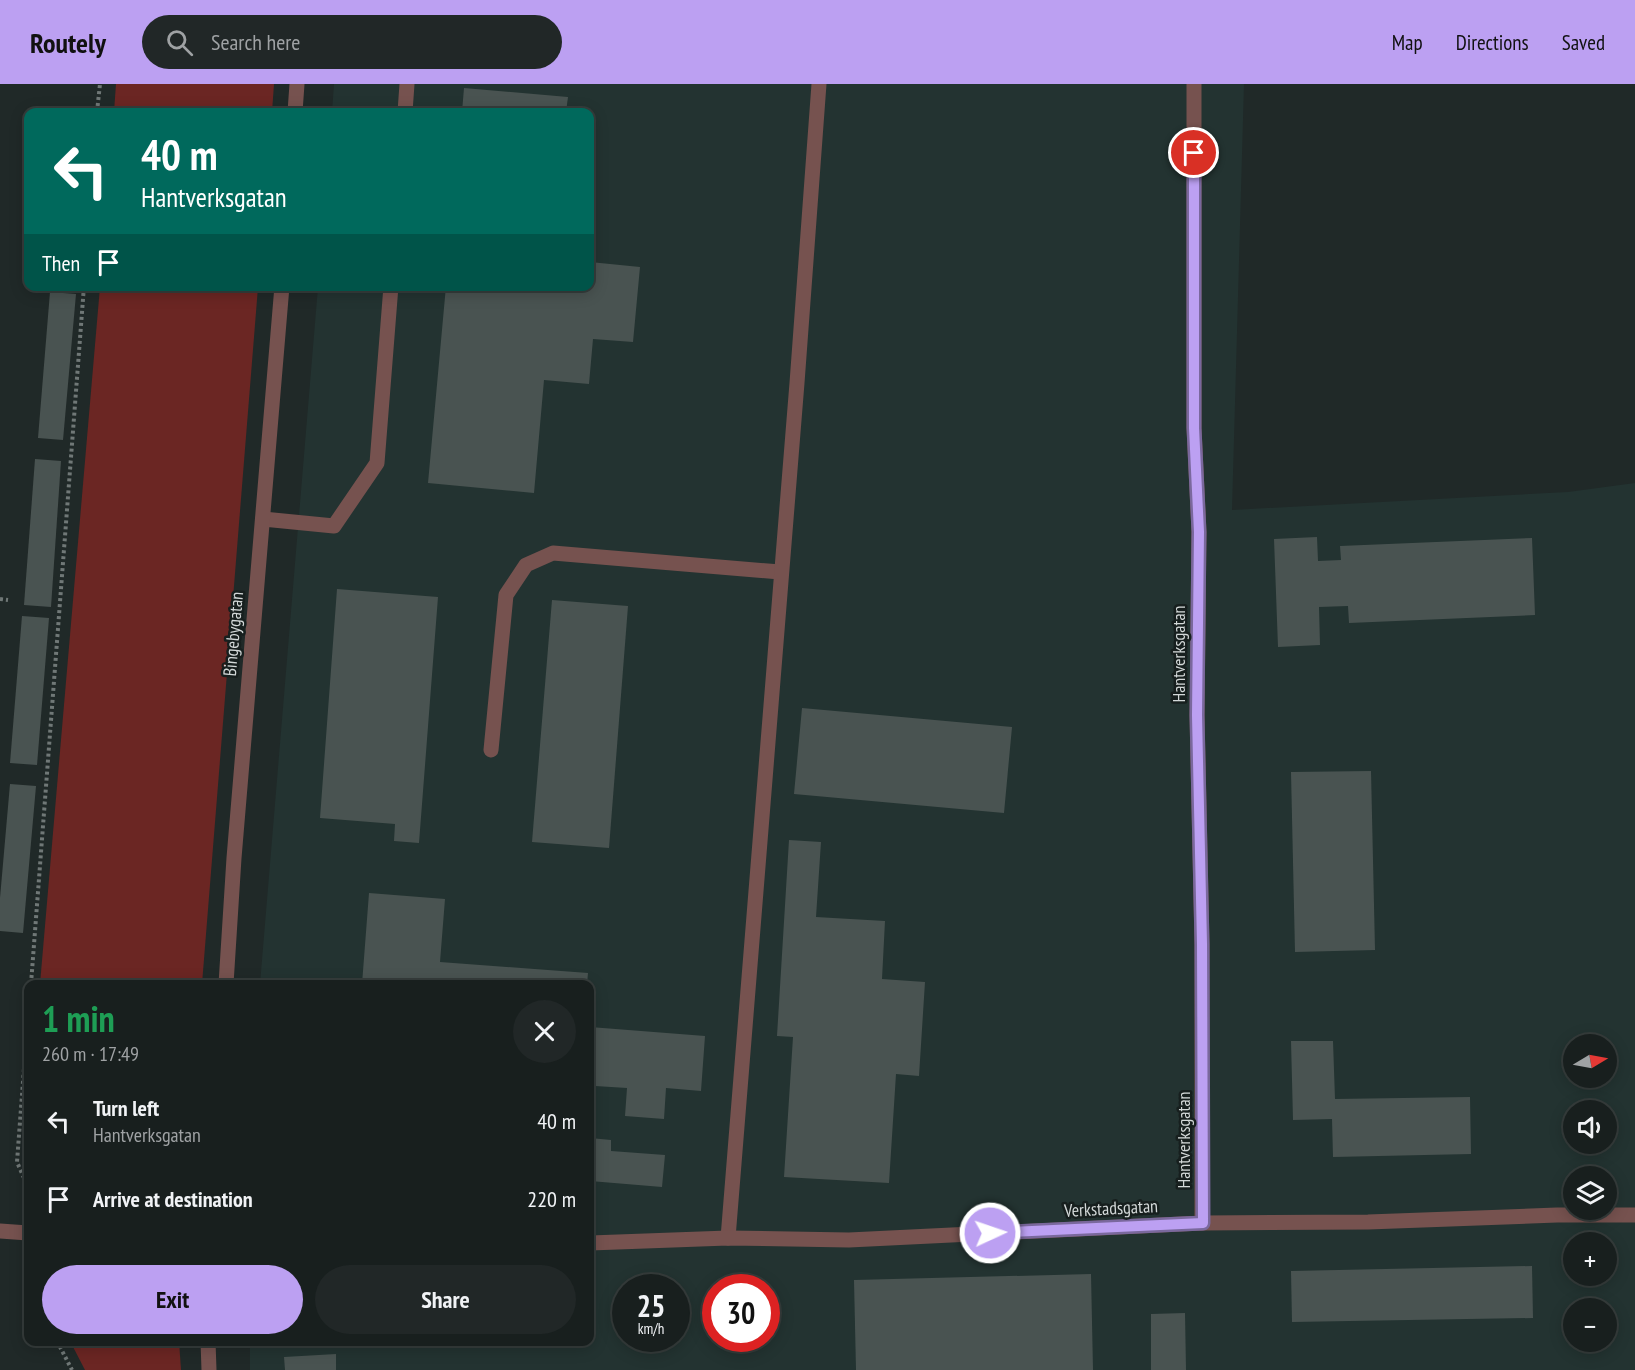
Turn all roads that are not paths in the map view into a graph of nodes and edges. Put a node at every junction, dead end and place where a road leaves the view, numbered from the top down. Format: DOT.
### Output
graph roads {
  1 [pos="297,84"];
  2 [pos="407,84"];
  3 [pos="819,84"];
  4 [pos="1194,84"];
  5 [pos="295,108"];
  6 [pos="405,108"];
  7 [pos="282,291"];
  8 [pos="391,291"];
  9 [pos="262,519"];
  10 [pos="780,572"];
  11 [pos="491,750"];
  12 [pos="226,980"];
  13 [pos="1635,1215"];
  14 [pos="1203,1223"];
  15 [pos="0,1231"];
  16 [pos="24,1233"];
  17 [pos="728,1238"];
  18 [pos="594,1243"];
  19 [pos="208,1346"];
  20 [pos="209,1370"];
  1 -- 5 [label="street"];
  2 -- 6 [label="street"];
  3 -- 10 [label="street"];
  4 -- 14 [label="street, Hantverksgatan"];
  7 -- 9 [label="street, Bingebygatan"];
  8 -- 9 [label="street"];
  9 -- 12 [label="street, Bingebygatan"];
  10 -- 11 [label="street"];
  10 -- 17 [label="street"];
  13 -- 14 [label="street, Verkstadsgatan"];
  14 -- 17 [label="street, Verkstadsgatan"];
  15 -- 16 [label="street"];
  17 -- 18 [label="street, Verkstadsgatan"];
  19 -- 20 [label="street"];
}
